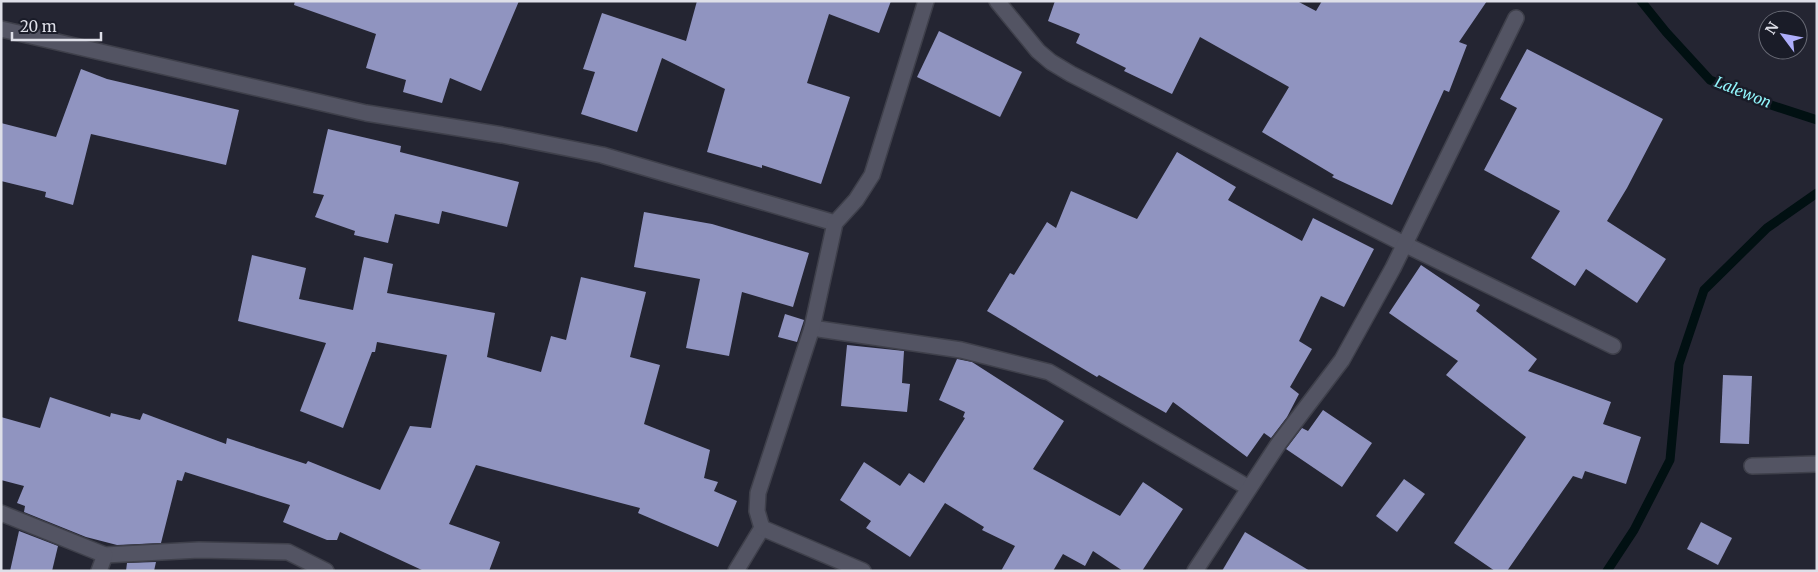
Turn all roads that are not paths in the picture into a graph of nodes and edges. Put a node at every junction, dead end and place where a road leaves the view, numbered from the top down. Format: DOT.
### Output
graph roads {
  1 [pos="926,1"];
  2 [pos="997,1"];
  3 [pos="1516,18"];
  4 [pos="1,29"];
  5 [pos="834,223"];
  6 [pos="1404,244"];
  7 [pos="812,328"];
  8 [pos="1613,346"];
  9 [pos="1817,464"];
  10 [pos="1752,466"];
  11 [pos="1249,488"];
  12 [pos="1,513"];
  13 [pos="762,528"];
  14 [pos="105,555"];
  15 [pos="98,571"];
  16 [pos="326,571"];
  17 [pos="736,571"];
  18 [pos="863,571"];
  19 [pos="1195,571"];
  1 -- 5 [label="street"];
  2 -- 6 [label="street"];
  3 -- 6 [label="street"];
  4 -- 5 [label="street"];
  5 -- 7 [label="street"];
  6 -- 8 [label="street"];
  6 -- 11 [label="street"];
  7 -- 11 [label="street"];
  7 -- 13 [label="street"];
  9 -- 10 [label="street"];
  11 -- 19 [label="street"];
  12 -- 14 [label="street"];
  13 -- 17 [label="street"];
  13 -- 18 [label="street"];
  14 -- 15 [label="street"];
  14 -- 16 [label="street"];
}
